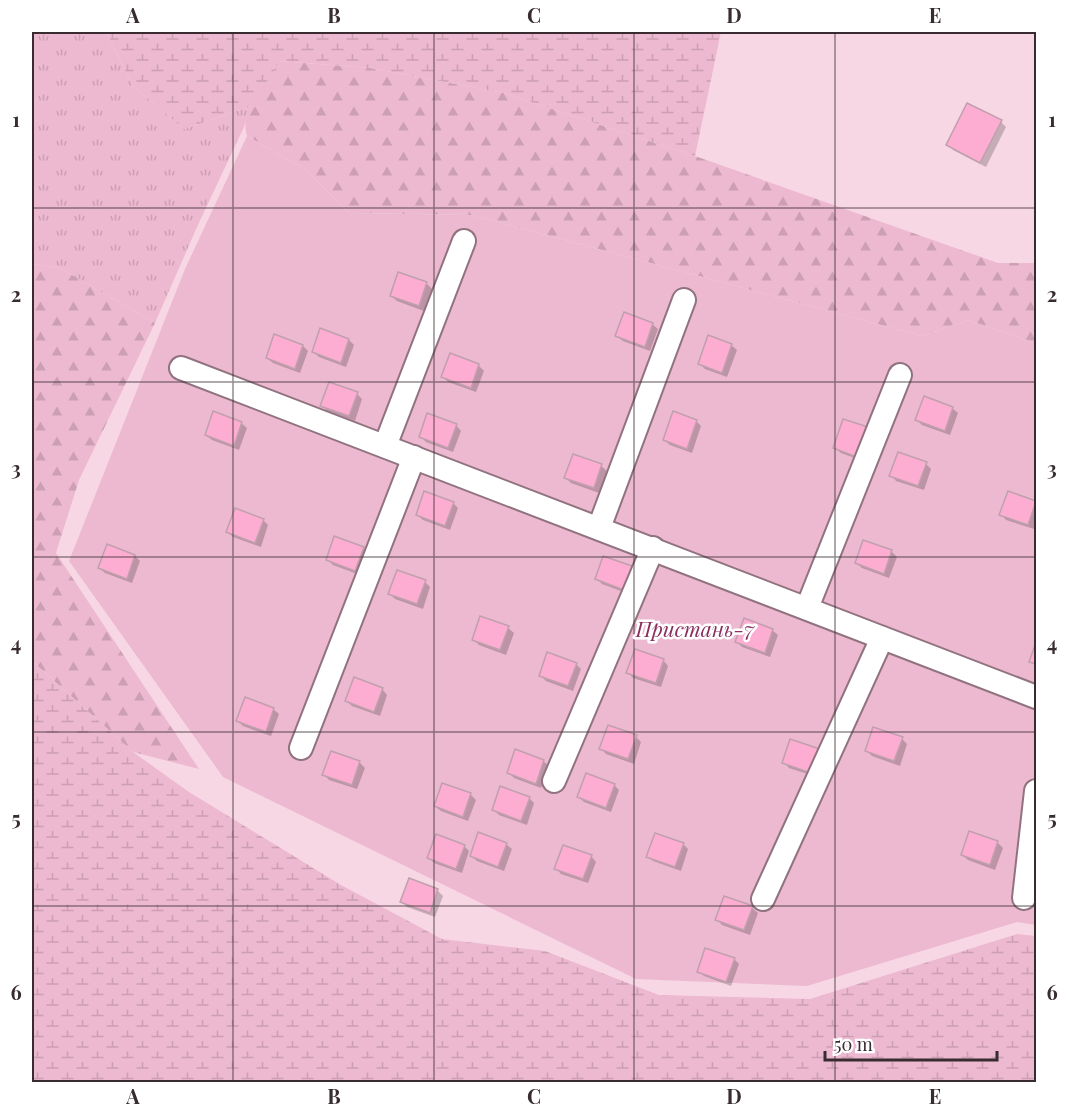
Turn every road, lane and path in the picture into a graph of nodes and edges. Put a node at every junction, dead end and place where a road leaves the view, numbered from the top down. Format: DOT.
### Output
graph roads {
  1 [pos="464,241"];
  2 [pos="684,300"];
  3 [pos="181,368"];
  4 [pos="900,375"];
  5 [pos="385,446"];
  6 [pos="414,457"];
  7 [pos="599,528"];
  8 [pos="653,548"];
  9 [pos="807,608"];
  10 [pos="882,638"];
  11 [pos="1036,697"];
  12 [pos="301,748"];
  13 [pos="554,781"];
  14 [pos="1036,791"];
  15 [pos="1024,898"];
  16 [pos="763,899"];
  1 -- 5 [label="lane"];
  2 -- 7 [label="lane"];
  3 -- 5 [label="lane"];
  4 -- 9 [label="lane"];
  5 -- 6 [label="lane"];
  6 -- 7 [label="lane"];
  6 -- 12 [label="lane"];
  7 -- 8 [label="lane"];
  8 -- 9 [label="lane"];
  8 -- 13 [label="lane"];
  9 -- 10 [label="lane"];
  10 -- 11 [label="lane"];
  10 -- 16 [label="lane"];
  14 -- 15 [label="lane"];
}
